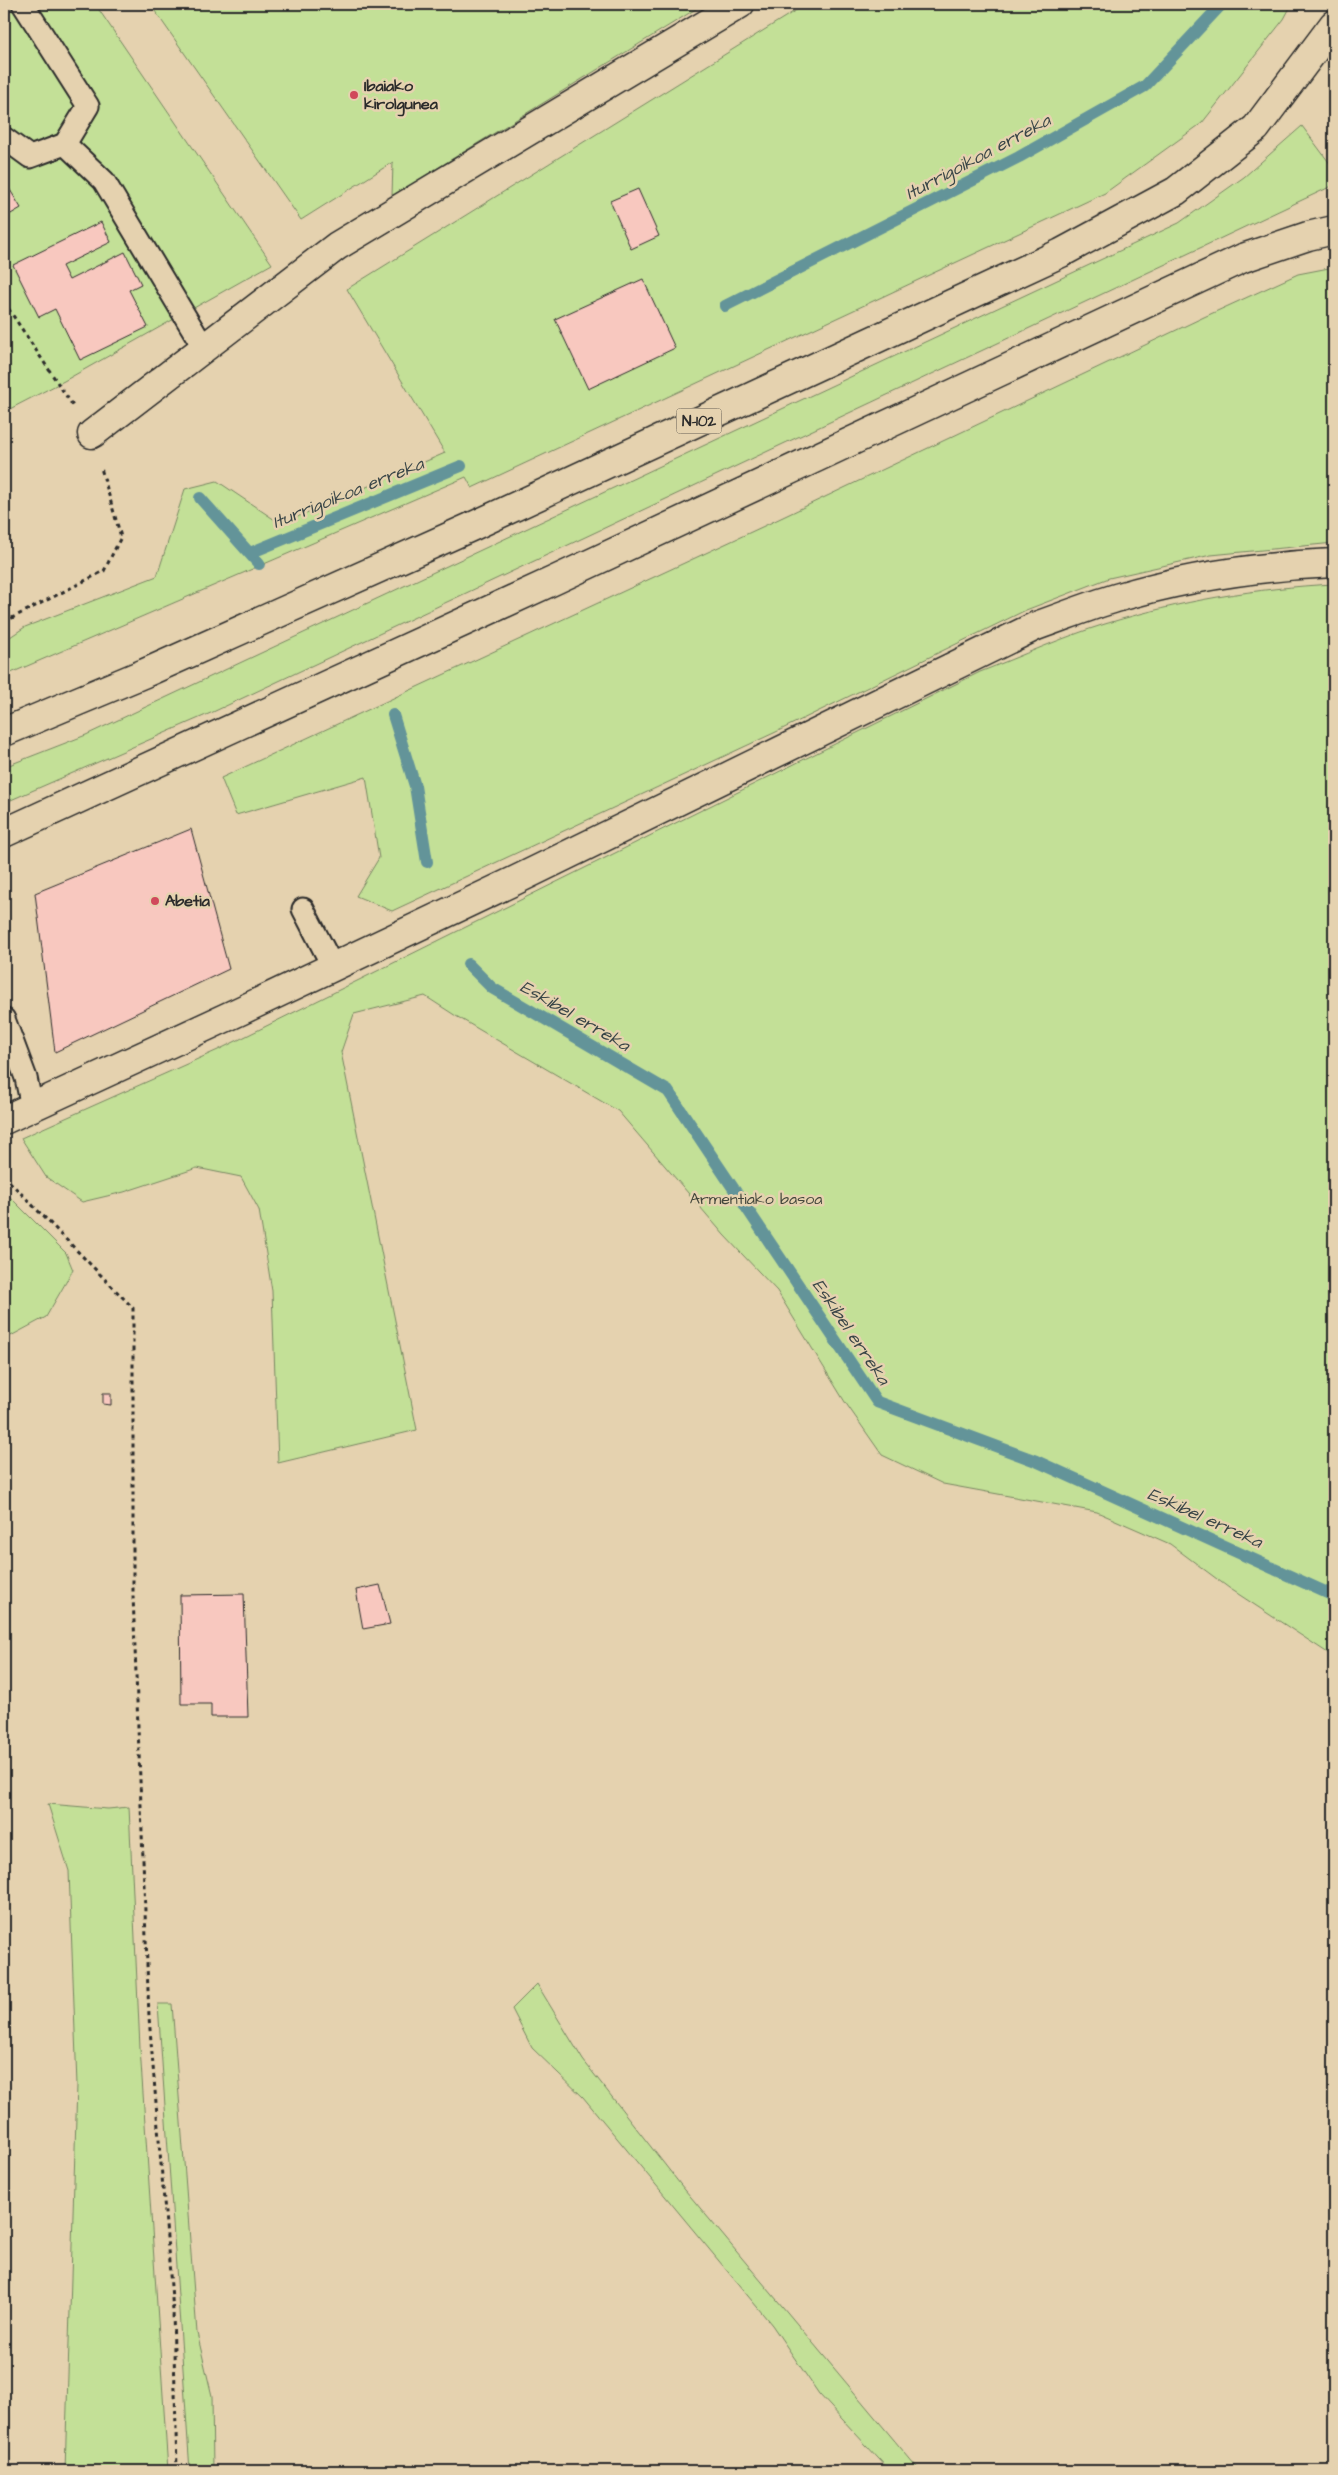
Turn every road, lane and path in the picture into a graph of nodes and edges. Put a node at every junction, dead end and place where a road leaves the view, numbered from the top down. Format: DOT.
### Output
graph roads {
  1 [pos="23,4"];
  2 [pos="740,4"];
  3 [pos="1334,24"];
  4 [pos="4,138"];
  5 [pos="65,144"];
  6 [pos="1334,230"];
  7 [pos="4,302"];
  8 [pos="204,348"];
  9 [pos="92,434"];
  10 [pos="1334,563"];
  11 [pos="4,622"];
  12 [pos="4,732"];
  13 [pos="4,833"];
  14 [pos="303,909"];
  15 [pos="333,967"];
  16 [pos="4,1019"];
  17 [pos="32,1107"];
  18 [pos="4,1120"];
  19 [pos="4,1176"];
  20 [pos="177,2471"];
  1 -- 5 [label="lane"];
  2 -- 8 [label="main road"];
  3 -- 12 [label="main road, N-102"];
  4 -- 5 [label="lane"];
  5 -- 8 [label="lane"];
  6 -- 13 [label="main road"];
  7 -- 9 [label="path"];
  8 -- 9 [label="main road"];
  9 -- 11 [label="path"];
  10 -- 15 [label="main road"];
  14 -- 15 [label="lane"];
  15 -- 17 [label="main road"];
  16 -- 17 [label="lane"];
  17 -- 18 [label="main road"];
  19 -- 20 [label="path"];
}
